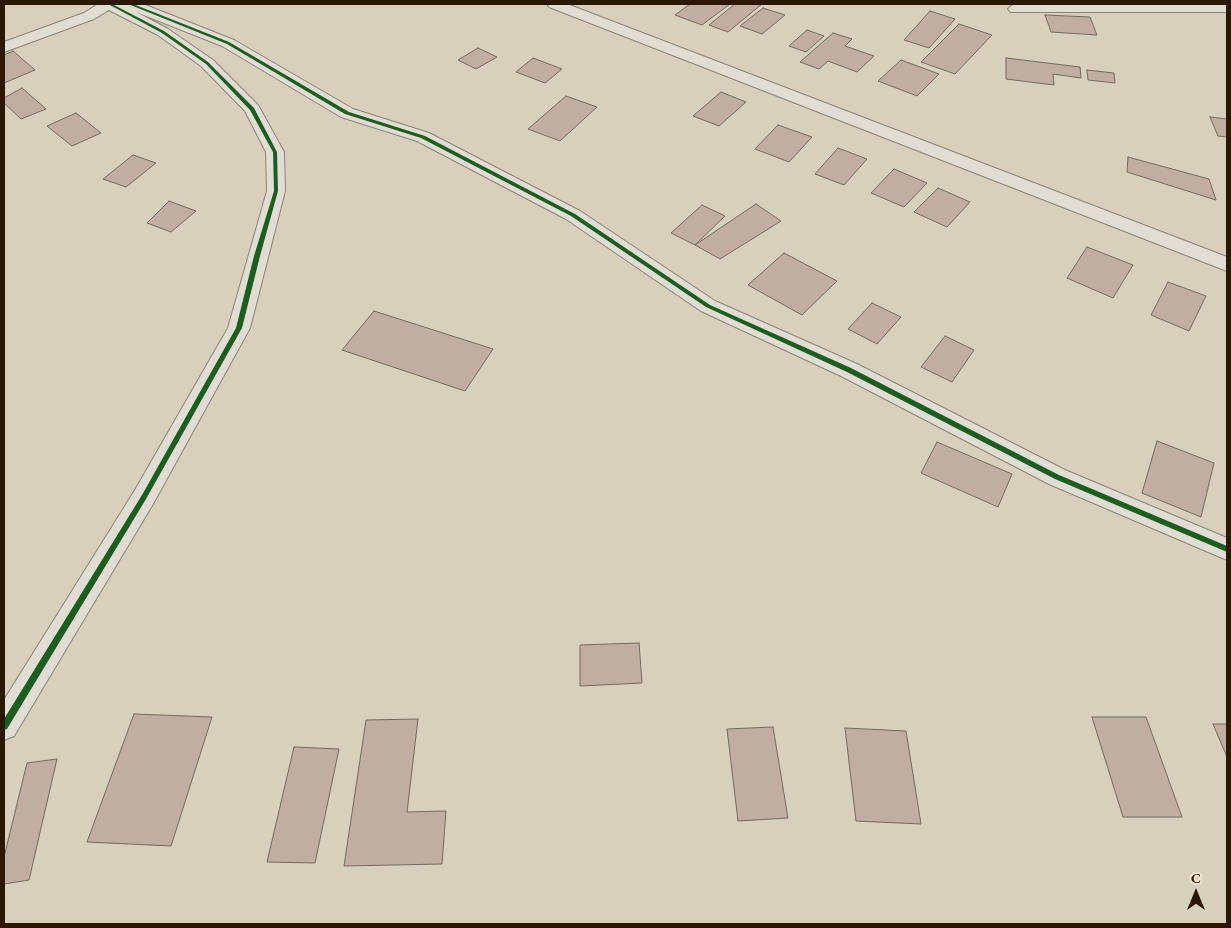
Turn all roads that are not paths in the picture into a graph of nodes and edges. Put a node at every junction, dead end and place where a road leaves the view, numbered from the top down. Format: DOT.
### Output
graph roads {
  1 [pos="109,4"];
  2 [pos="130,4"];
  3 [pos="554,4"];
  4 [pos="1227,8"];
  5 [pos="1016,9"];
  6 [pos="4,47"];
  7 [pos="1227,264"];
  8 [pos="1227,548"];
  9 [pos="4,726"];
  1 -- 6 [label="street"];
  1 -- 9 [label="street"];
  2 -- 8 [label="street"];
  3 -- 7 [label="street"];
  4 -- 5 [label="street"];
}
